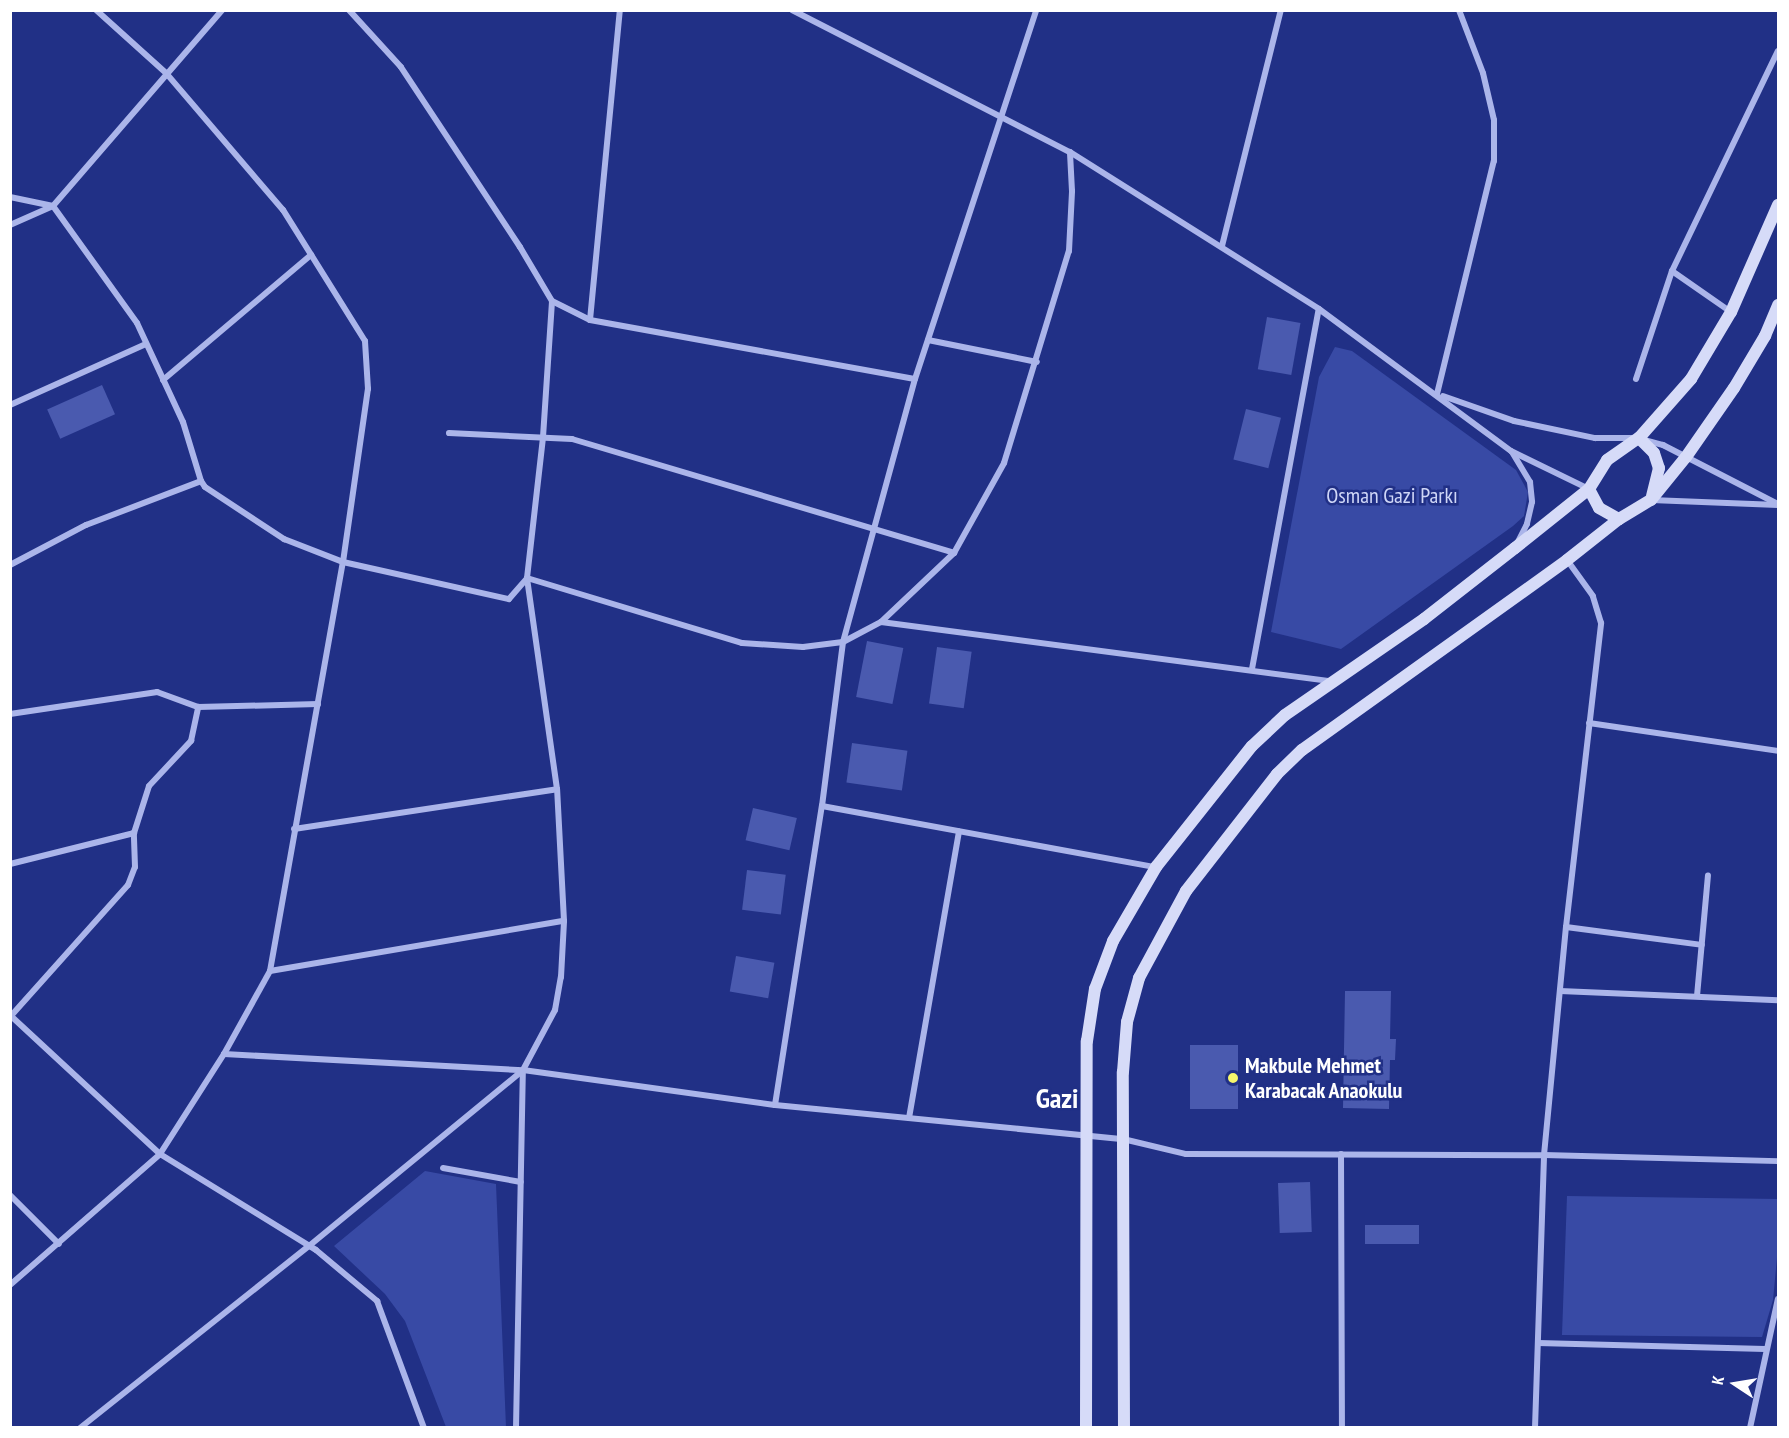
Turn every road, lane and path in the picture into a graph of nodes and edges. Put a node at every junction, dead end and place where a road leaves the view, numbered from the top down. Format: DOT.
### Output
graph roads {
  1 [pos="96,10"];
  2 [pos="222,10"];
  3 [pos="349,10"];
  4 [pos="620,10"];
  5 [pos="792,10"];
  6 [pos="1036,10"];
  7 [pos="1281,10"];
  8 [pos="1459,10"];
  9 [pos="1779,51"];
  10 [pos="166,73"];
  11 [pos="1001,116"];
  12 [pos="1070,152"];
  13 [pos="10,197"];
  14 [pos="53,206"];
  15 [pos="1779,206"];
  16 [pos="10,225"];
  17 [pos="1222,246"];
  18 [pos="311,255"];
  19 [pos="1672,271"];
  20 [pos="552,301"];
  21 [pos="1779,305"];
  22 [pos="1319,309"];
  23 [pos="1731,312"];
  24 [pos="590,320"];
  25 [pos="928,340"];
  26 [pos="146,344"];
  27 [pos="1037,362"];
  28 [pos="915,379"];
  29 [pos="1636,379"];
  30 [pos="163,380"];
  31 [pos="1437,394"];
  32 [pos="10,405"];
  33 [pos="449,433"];
  34 [pos="543,437"];
  35 [pos="1639,438"];
  36 [pos="1511,451"];
  37 [pos="1686,457"];
  38 [pos="201,481"];
  39 [pos="1588,489"];
  40 [pos="1651,500"];
  41 [pos="1779,505"];
  42 [pos="1619,519"];
  43 [pos="873,529"];
  44 [pos="1515,548"];
  45 [pos="954,553"];
  46 [pos="1568,560"];
  47 [pos="343,562"];
  48 [pos="10,565"];
  49 [pos="527,578"];
  50 [pos="881,622"];
  51 [pos="843,642"];
  52 [pos="1252,669"];
  53 [pos="1334,682"];
  54 [pos="318,704"];
  55 [pos="198,707"];
  56 [pos="10,714"];
  57 [pos="1589,723"];
  58 [pos="1779,751"];
  59 [pos="557,789"];
  60 [pos="822,806"];
  61 [pos="294,829"];
  62 [pos="959,831"];
  63 [pos="134,834"];
  64 [pos="10,864"];
  65 [pos="1156,867"];
  66 [pos="1708,875"];
  67 [pos="564,921"];
  68 [pos="1566,927"];
  69 [pos="1702,945"];
  70 [pos="270,971"];
  71 [pos="1560,991"];
  72 [pos="1697,996"];
  73 [pos="1778,998"];
  74 [pos="11,1017"];
  75 [pos="224,1054"];
  76 [pos="523,1070"];
  77 [pos="775,1104"];
  78 [pos="909,1118"];
  79 [pos="1086,1135"];
  80 [pos="1123,1139"];
  81 [pos="160,1154"];
  82 [pos="1341,1154"];
  83 [pos="1544,1155"];
  84 [pos="1779,1161"];
  85 [pos="443,1168"];
  86 [pos="521,1182"];
  87 [pos="10,1195"];
  88 [pos="59,1244"];
  89 [pos="309,1246"];
  90 [pos="10,1285"];
  91 [pos="1779,1299"];
  92 [pos="1538,1343"];
  93 [pos="1765,1349"];
  94 [pos="80,1428"];
  95 [pos="424,1428"];
  96 [pos="516,1428"];
  97 [pos="1086,1428"];
  98 [pos="1124,1428"];
  99 [pos="1342,1428"];
  100 [pos="1535,1428"];
  101 [pos="1750,1428"];
  1 -- 10 [label="street"];
  2 -- 10 [label="street"];
  3 -- 20 [label="street"];
  4 -- 24 [label="street"];
  5 -- 11 [label="street"];
  6 -- 11 [label="street"];
  7 -- 17 [label="street"];
  8 -- 31 [label="street"];
  9 -- 19 [label="street"];
  10 -- 14 [label="street"];
  10 -- 18 [label="street"];
  11 -- 12 [label="street"];
  11 -- 25 [label="street"];
  12 -- 17 [label="street"];
  12 -- 27 [label="street"];
  13 -- 14 [label="street"];
  14 -- 16 [label="street"];
  14 -- 26 [label="street"];
  15 -- 23 [label="main road"];
  17 -- 22 [label="street"];
  18 -- 30 [label="street"];
  18 -- 47 [label="street"];
  19 -- 23 [label="street"];
  19 -- 29 [label="street"];
  20 -- 24 [label="street"];
  20 -- 34 [label="street"];
  21 -- 37 [label="main road"];
  22 -- 31 [label="street"];
  22 -- 52 [label="street"];
  23 -- 35 [label="main road"];
  24 -- 28 [label="street"];
  25 -- 27 [label="street"];
  25 -- 28 [label="street"];
  26 -- 30 [label="street"];
  26 -- 32 [label="street"];
  27 -- 45 [label="street"];
  28 -- 43 [label="street"];
  30 -- 38 [label="street"];
  31 -- 35 [label="street"];
  31 -- 36 [label="street"];
  33 -- 34 [label="street"];
  34 -- 43 [label="street"];
  34 -- 49 [label="street"];
  35 -- 37 [label="street"];
  35 -- 39 [label="main road"];
  35 -- 40 [label="main road"];
  36 -- 39 [label="street"];
  36 -- 44 [label="street"];
  37 -- 40 [label="main road"];
  37 -- 41 [label="street"];
  38 -- 47 [label="street"];
  38 -- 48 [label="street"];
  39 -- 42 [label="main road"];
  39 -- 44 [label="main road"];
  40 -- 41 [label="street"];
  40 -- 42 [label="main road"];
  42 -- 46 [label="main road"];
  43 -- 45 [label="street"];
  43 -- 51 [label="street"];
  44 -- 53 [label="main road"];
  45 -- 50 [label="street"];
  46 -- 57 [label="street"];
  46 -- 80 [label="main road"];
  47 -- 49 [label="street"];
  47 -- 54 [label="street"];
  49 -- 51 [label="street"];
  49 -- 59 [label="street"];
  50 -- 51 [label="street"];
  50 -- 52 [label="street"];
  51 -- 60 [label="street"];
  52 -- 53 [label="street"];
  53 -- 65 [label="main road"];
  54 -- 55 [label="street"];
  54 -- 61 [label="street"];
  55 -- 56 [label="street"];
  55 -- 63 [label="street"];
  57 -- 58 [label="street"];
  57 -- 68 [label="street"];
  59 -- 61 [label="street"];
  59 -- 67 [label="street"];
  60 -- 62 [label="street"];
  60 -- 77 [label="street"];
  61 -- 70 [label="street"];
  62 -- 65 [label="street"];
  62 -- 78 [label="street"];
  63 -- 64 [label="street"];
  63 -- 74 [label="street"];
  65 -- 79 [label="main road"];
  66 -- 69 [label="street"];
  67 -- 70 [label="street"];
  67 -- 76 [label="street"];
  68 -- 69 [label="street"];
  68 -- 71 [label="street"];
  69 -- 72 [label="street"];
  70 -- 75 [label="street"];
  71 -- 72 [label="street"];
  71 -- 83 [label="street"];
  72 -- 73 [label="street"];
  74 -- 81 [label="street"];
  75 -- 76 [label="street"];
  75 -- 81 [label="street"];
  76 -- 77 [label="street"];
  76 -- 86 [label="street"];
  76 -- 89 [label="street"];
  77 -- 78 [label="street"];
  78 -- 79 [label="street"];
  79 -- 80 [label="street"];
  79 -- 97 [label="main road"];
  80 -- 82 [label="street"];
  80 -- 98 [label="main road"];
  81 -- 88 [label="street"];
  81 -- 89 [label="street"];
  82 -- 83 [label="street"];
  82 -- 99 [label="street"];
  83 -- 84 [label="street"];
  83 -- 92 [label="street"];
  85 -- 86 [label="street"];
  86 -- 96 [label="street"];
  87 -- 88 [label="street"];
  88 -- 90 [label="street"];
  89 -- 94 [label="street"];
  89 -- 95 [label="street"];
  91 -- 93 [label="street"];
  92 -- 93 [label="street"];
  92 -- 100 [label="street"];
  93 -- 101 [label="street"];
}
